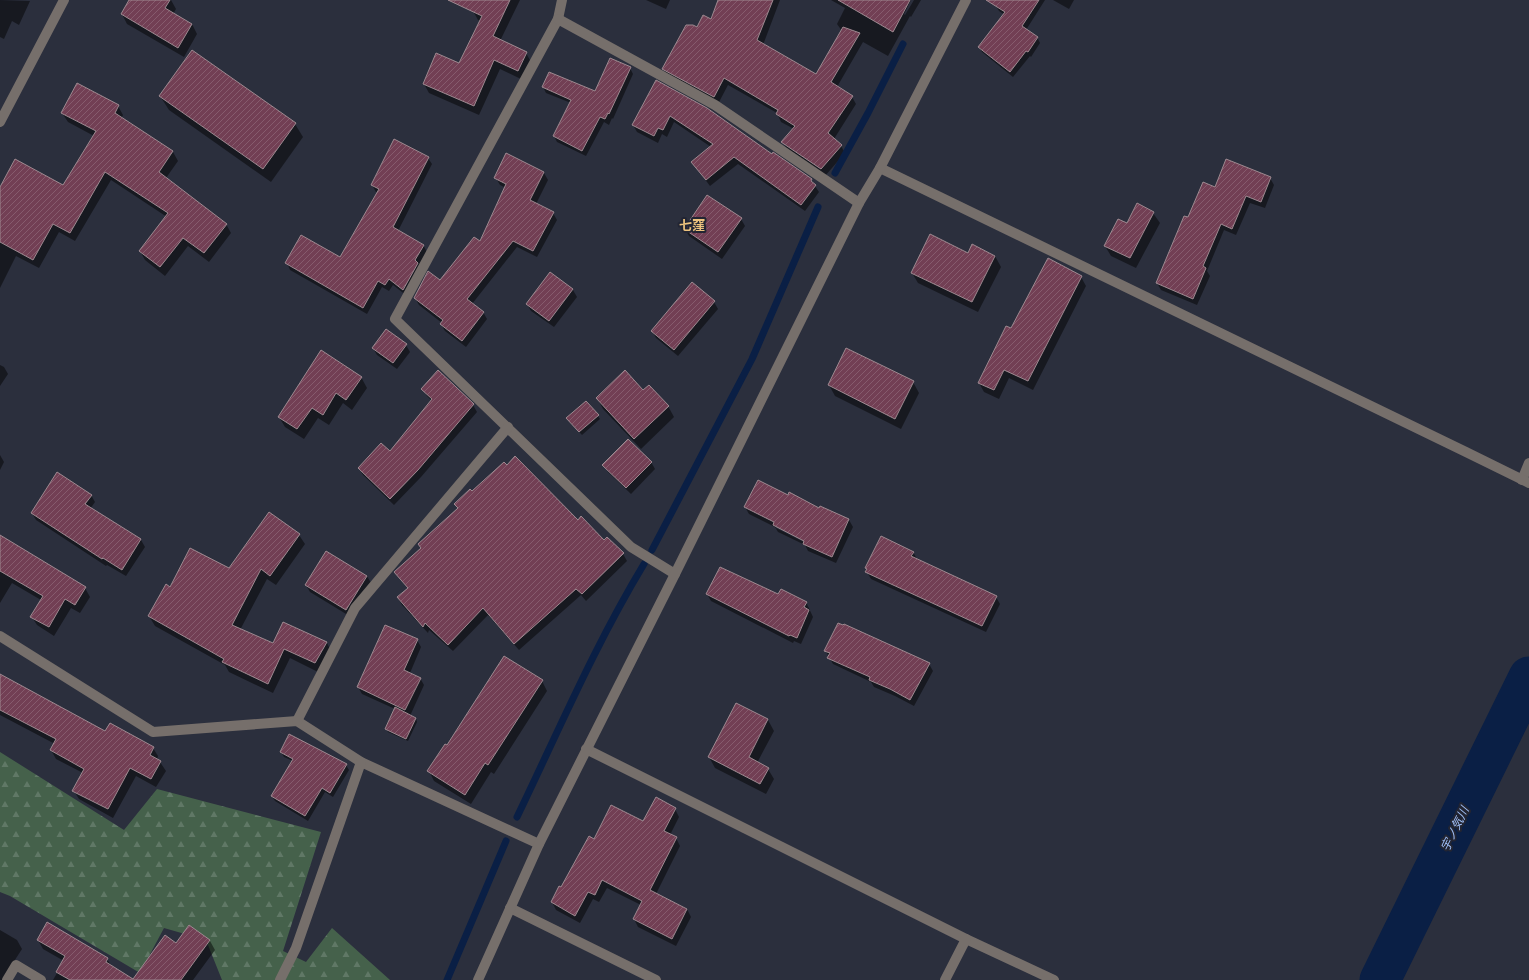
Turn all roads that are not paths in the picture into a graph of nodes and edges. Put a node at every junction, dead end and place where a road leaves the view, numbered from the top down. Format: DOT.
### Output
graph roads {
  1 [pos="64,0"];
  2 [pos="562,0"];
  3 [pos="966,0"];
  4 [pos="558,19"];
  5 [pos="0,122"];
  6 [pos="880,168"];
  7 [pos="859,203"];
  8 [pos="508,427"];
  9 [pos="1529,463"];
  10 [pos="1525,482"];
  11 [pos="676,574"];
  12 [pos="0,636"];
  13 [pos="297,721"];
  14 [pos="586,749"];
  15 [pos="361,762"];
  16 [pos="539,844"];
  17 [pos="510,908"];
  18 [pos="966,939"];
  19 [pos="7,980"];
  20 [pos="41,980"];
  21 [pos="280,980"];
  22 [pos="478,980"];
  23 [pos="656,980"];
  24 [pos="945,980"];
  25 [pos="1054,980"];
  1 -- 5 [label="street"];
  2 -- 4 [label="street"];
  3 -- 6 [label="street"];
  4 -- 7 [label="street"];
  4 -- 8 [label="street"];
  6 -- 7 [label="street"];
  6 -- 10 [label="street"];
  7 -- 11 [label="street"];
  8 -- 11 [label="street"];
  8 -- 13 [label="street"];
  9 -- 10 [label="street"];
  11 -- 14 [label="street"];
  12 -- 13 [label="street"];
  13 -- 15 [label="street"];
  14 -- 16 [label="street"];
  14 -- 18 [label="street"];
  15 -- 16 [label="street"];
  15 -- 21 [label="street"];
  16 -- 17 [label="street"];
  17 -- 22 [label="street"];
  17 -- 23 [label="street"];
  18 -- 24 [label="street"];
  18 -- 25 [label="street"];
  19 -- 20 [label="street"];
}
